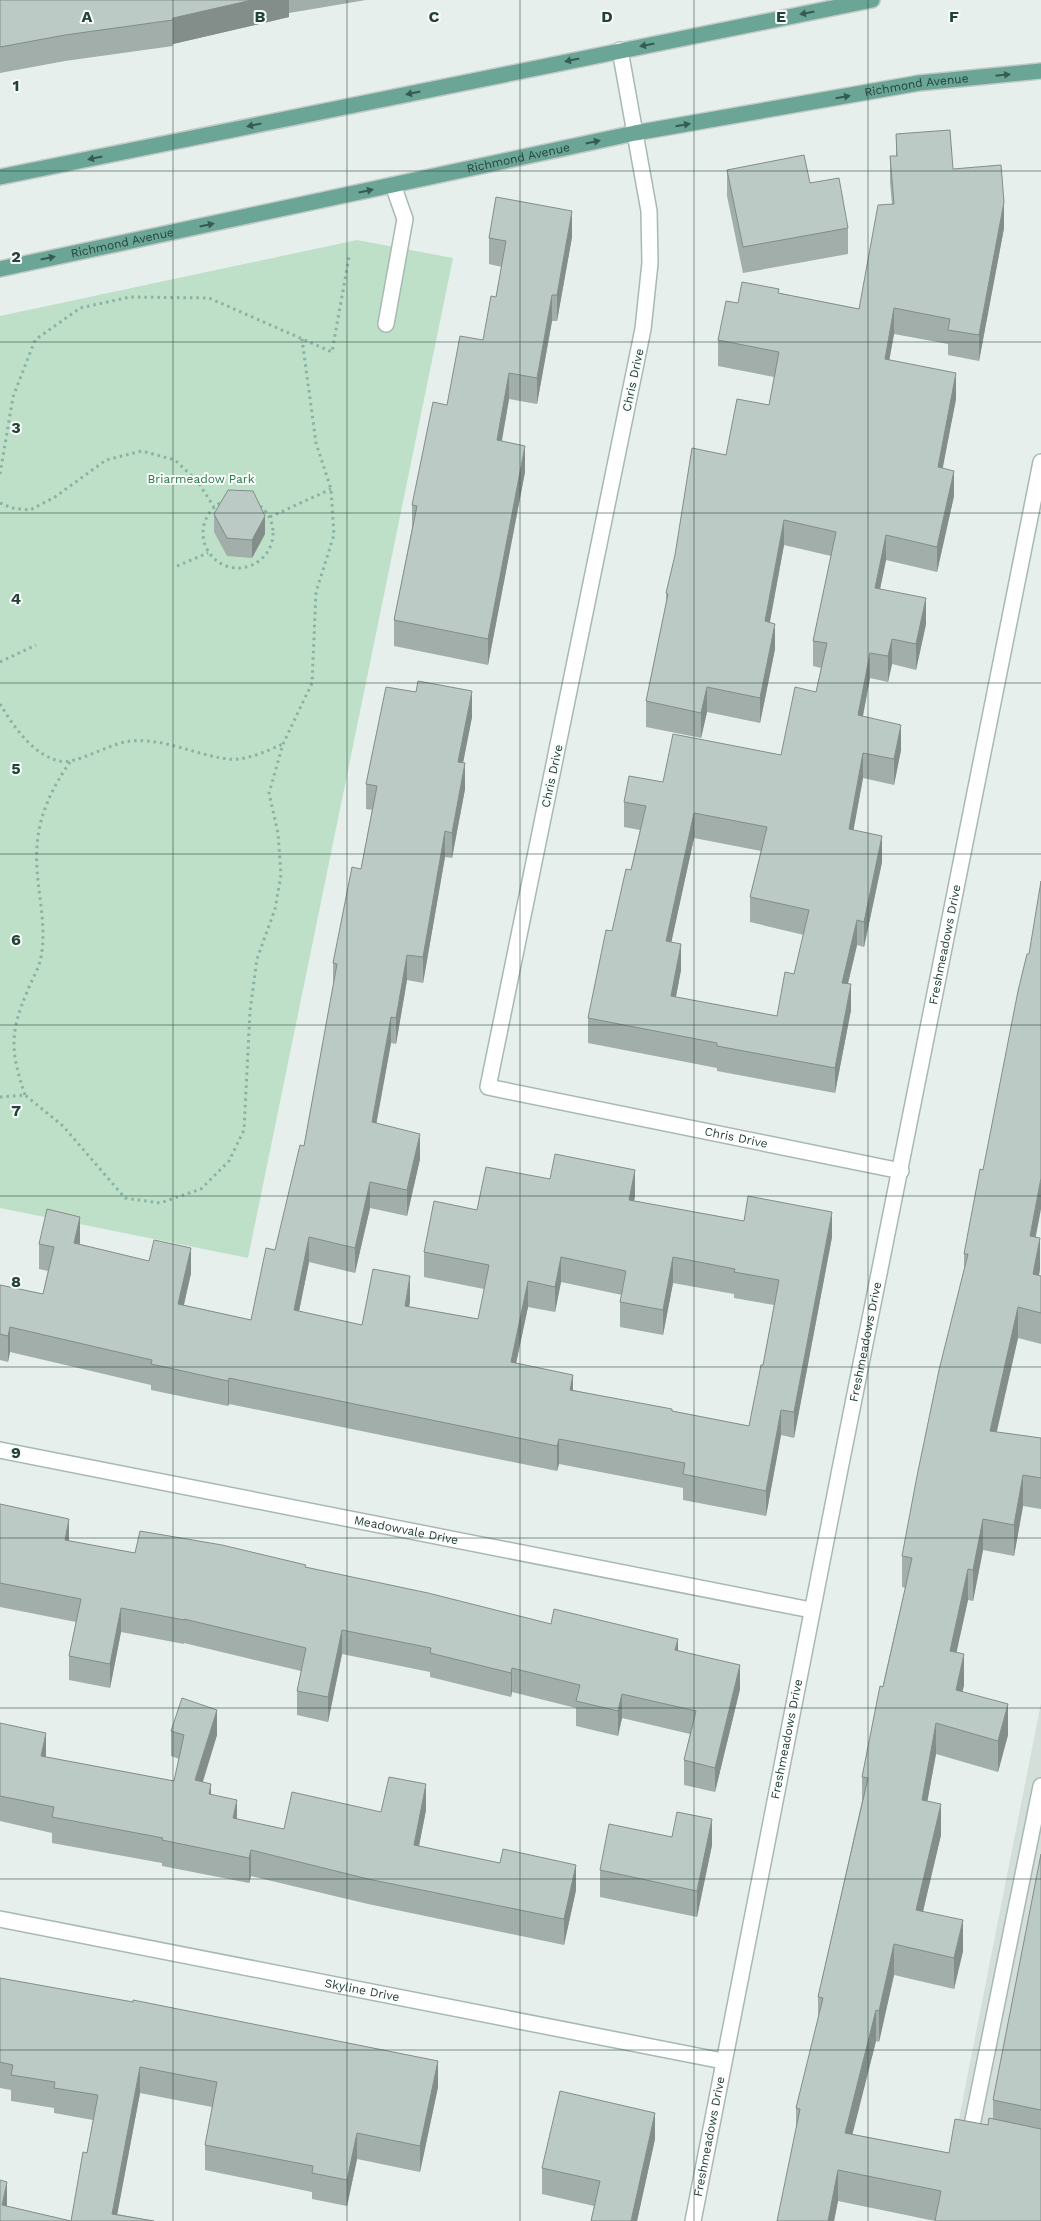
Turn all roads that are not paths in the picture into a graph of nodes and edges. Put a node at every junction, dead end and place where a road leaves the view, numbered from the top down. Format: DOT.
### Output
graph roads {
  1 [pos="872,0"];
  2 [pos="620,50"];
  3 [pos="1041,71"];
  4 [pos="634,133"];
  5 [pos="0,177"];
  6 [pos="393,185"];
  7 [pos="0,269"];
  8 [pos="386,324"];
  9 [pos="1041,463"];
  10 [pos="901,1171"];
  11 [pos="0,1450"];
  12 [pos="811,1610"];
  13 [pos="1041,1786"];
  14 [pos="0,1919"];
  15 [pos="723,2061"];
  16 [pos="997,2141"];
  17 [pos="693,2221"];
  1 -- 2 [label="main road, one-way"];
  2 -- 4 [label="street, Chris Drive"];
  2 -- 5 [label="main road, one-way"];
  4 -- 3 [label="main road, Richmond Avenue, one-way"];
  6 -- 4 [label="main road, Richmond Avenue, one-way"];
  4 -- 10 [label="street, Chris Drive"];
  7 -- 6 [label="main road, Richmond Avenue, one-way"];
  6 -- 8 [label="street"];
  9 -- 10 [label="street, Freshmeadows Drive"];
  10 -- 12 [label="street, Freshmeadows Drive"];
  11 -- 12 [label="street, Meadowvale Drive"];
  12 -- 15 [label="street, Freshmeadows Drive"];
  13 -- 16 [label="street"];
  14 -- 15 [label="street, Skyline Drive"];
  15 -- 17 [label="street, Freshmeadows Drive"];
}
